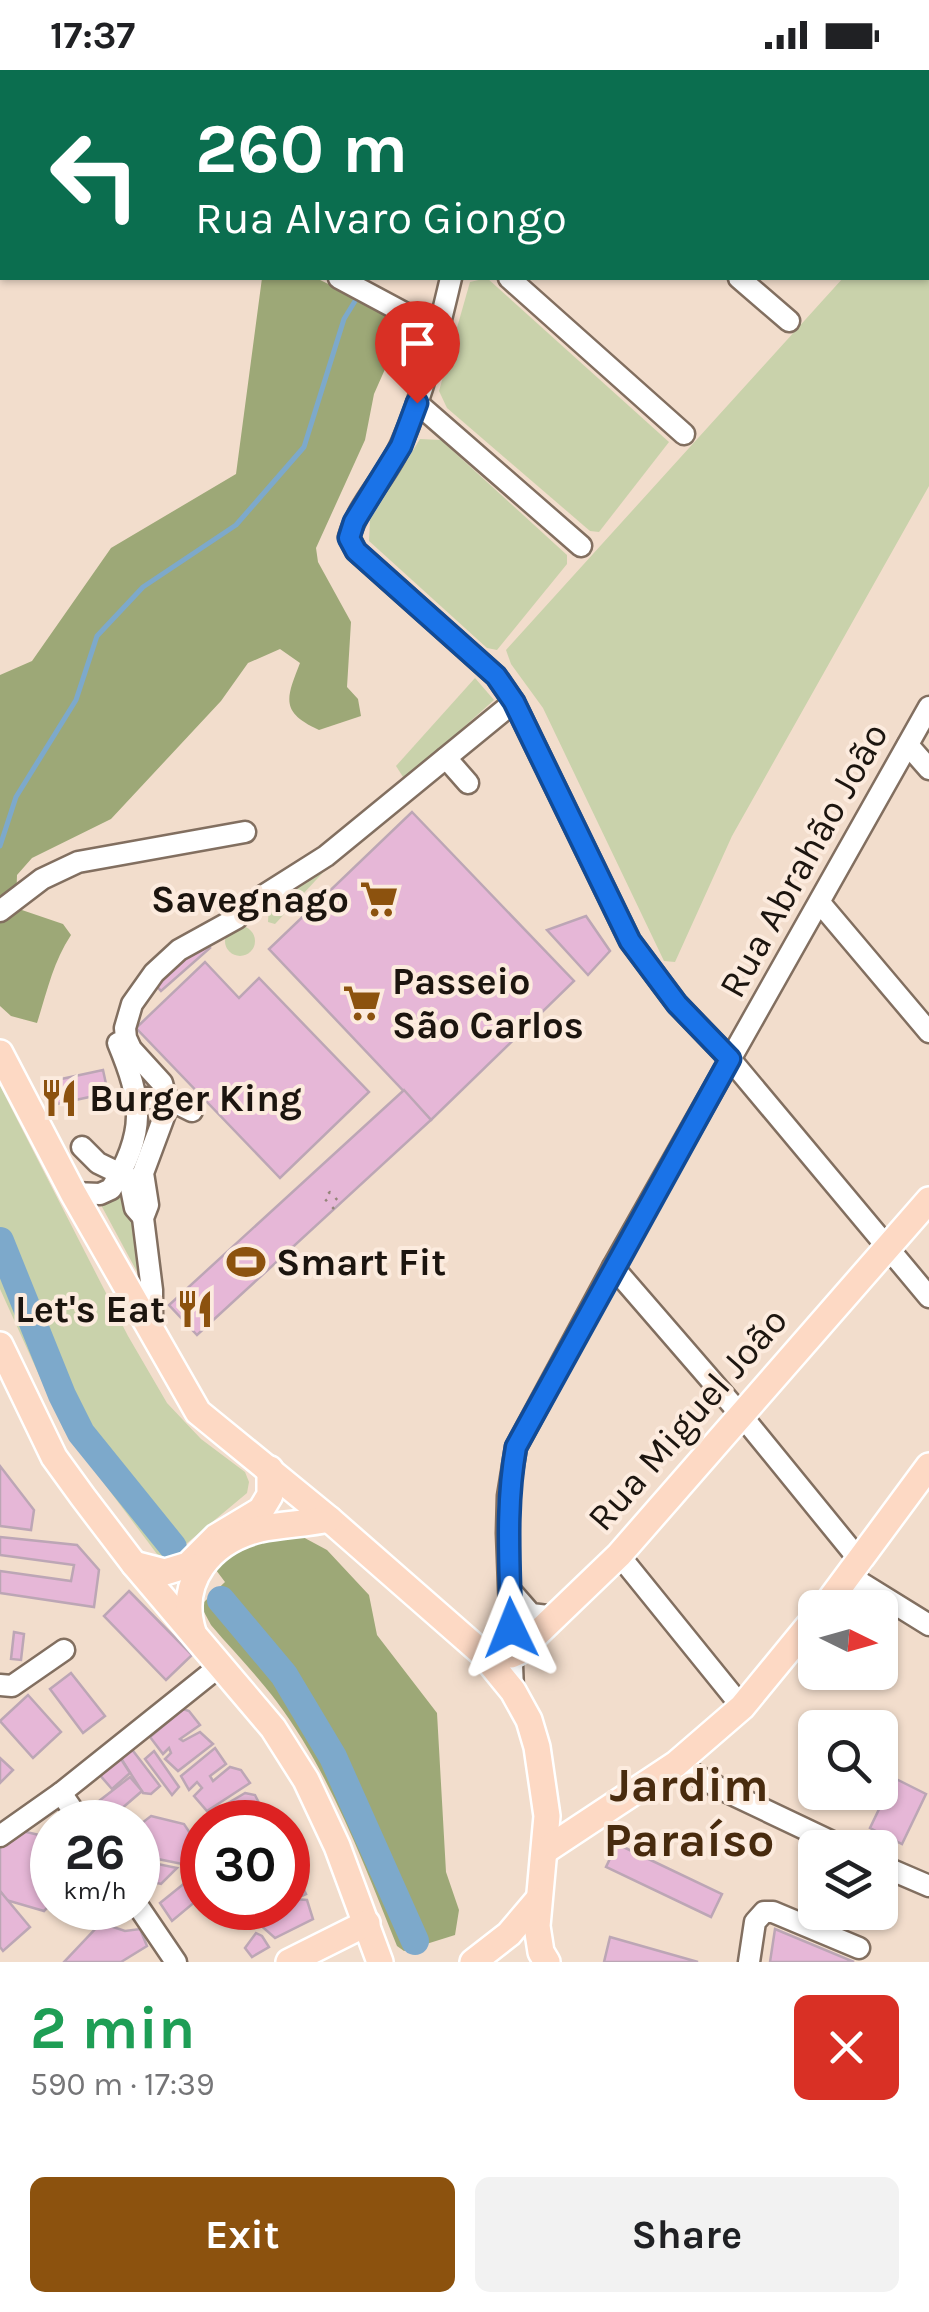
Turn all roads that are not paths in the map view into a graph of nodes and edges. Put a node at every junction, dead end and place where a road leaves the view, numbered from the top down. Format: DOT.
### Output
graph roads {
  1 [pos="344,280"];
  2 [pos="451,280"];
  3 [pos="511,280"];
  4 [pos="741,280"];
  5 [pos="789,321"];
  6 [pos="438,331"];
  7 [pos="417,403"];
  8 [pos="684,434"];
  9 [pos="581,546"];
  10 [pos="514,702"];
  11 [pos="929,708"];
  12 [pos="908,745"];
  13 [pos="446,758"];
  14 [pos="929,770"];
  15 [pos="468,783"];
  16 [pos="245,832"];
  17 [pos="820,903"];
  18 [pos="250,904"];
  19 [pos="0,911"];
  20 [pos="158,988"];
  21 [pos="127,1018"];
  22 [pos="929,1032"];
  23 [pos="0,1053"];
  24 [pos="730,1059"];
  25 [pos="137,1098"];
  26 [pos="166,1098"];
  27 [pos="192,1111"];
  28 [pos="82,1148"];
  29 [pos="120,1171"];
  30 [pos="74,1193"];
  31 [pos="929,1200"];
  32 [pos="143,1218"];
  33 [pos="888,1247"];
  34 [pos="613,1267"];
  35 [pos="929,1298"];
  36 [pos="152,1332"];
  37 [pos="0,1345"];
  38 [pos="742,1416"];
  39 [pos="929,1466"];
  40 [pos="270,1469"];
  41 [pos="329,1519"];
  42 [pos="619,1555"];
  43 [pos="134,1564"];
  44 [pos="855,1569"];
  45 [pos="510,1590"];
  46 [pos="838,1590"];
  47 [pos="556,1617"];
  48 [pos="929,1624"];
  49 [pos="194,1633"];
  50 [pos="798,1639"];
  51 [pos="64,1650"];
  52 [pos="482,1653"];
  53 [pos="512,1655"];
  54 [pos="221,1666"];
  55 [pos="0,1686"];
  56 [pos="513,1691"];
  57 [pos="742,1707"];
  58 [pos="676,1764"];
  59 [pos="61,1793"];
  60 [pos="66,1800"];
  61 [pos="807,1830"];
  62 [pos="0,1836"];
  63 [pos="546,1850"];
  64 [pos="898,1872"];
  65 [pos="929,1886"];
  66 [pos="537,1900"];
  67 [pos="367,1923"];
  68 [pos="154,1930"];
  69 [pos="859,1948"];
  70 [pos="176,1962"];
  71 [pos="289,1962"];
  72 [pos="380,1962"];
  73 [pos="473,1962"];
  74 [pos="547,1962"];
  75 [pos="749,1962"];
  1 -- 6 [label="street"];
  2 -- 6 [label="street"];
  3 -- 8 [label="street"];
  4 -- 5 [label="street"];
  6 -- 7 [label="street"];
  7 -- 9 [label="street"];
  7 -- 10 [label="street"];
  10 -- 13 [label="street"];
  10 -- 24 [label="street"];
  11 -- 12 [label="street, Rua Abrahão João"];
  12 -- 14 [label="street"];
  12 -- 17 [label="street, Rua Abrahão João"];
  13 -- 15 [label="street"];
  13 -- 18 [label="street"];
  16 -- 19 [label="street"];
  17 -- 22 [label="street"];
  17 -- 24 [label="street, Rua Abrahão João"];
  18 -- 21 [label="street"];
  18 -- 25 [label="street"];
  20 -- 21 [label="street"];
  21 -- 26 [label="street"];
  23 -- 30 [label="main road"];
  24 -- 33 [label="street"];
  24 -- 34 [label="street, Rua Abrahão João"];
  25 -- 26 [label="street"];
  25 -- 29 [label="street"];
  26 -- 27 [label="street"];
  26 -- 32 [label="street"];
  28 -- 29 [label="street"];
  29 -- 30 [label="street"];
  29 -- 32 [label="street"];
  30 -- 36 [label="main road"];
  31 -- 33 [label="main road, Rua Miguel João"];
  32 -- 36 [label="street"];
  33 -- 35 [label="street"];
  33 -- 38 [label="main road, Rua Miguel João"];
  34 -- 38 [label="street"];
  34 -- 45 [label="street, Rua Abrahão João"];
  36 -- 40 [label="main road"];
  37 -- 43 [label="main road"];
  38 -- 42 [label="main road, Rua Miguel João"];
  38 -- 44 [label="street"];
  39 -- 44 [label="main road"];
  40 -- 41 [label="main road"];
  40 -- 43 [label="main road"];
  41 -- 49 [label="main road"];
  41 -- 52 [label="main road"];
  42 -- 47 [label="main road, Rua Miguel João"];
  42 -- 57 [label="street"];
  43 -- 49 [label="main road"];
  44 -- 46 [label="main road"];
  44 -- 48 [label="street"];
  45 -- 47 [label="street"];
  45 -- 53 [label="street, Rua Abrahão João"];
  47 -- 53 [label="main road, Rua Miguel João"];
  49 -- 54 [label="main road"];
  50 -- 57 [label="main road"];
  51 -- 55 [label="street"];
  52 -- 53 [label="main road"];
  52 -- 56 [label="main road"];
  53 -- 56 [label="street, Rua Abrahão João"];
  54 -- 59 [label="street"];
  54 -- 67 [label="main road"];
  56 -- 63 [label="main road"];
  57 -- 58 [label="main road"];
  58 -- 61 [label="street"];
  58 -- 63 [label="main road"];
  59 -- 60 [label="street"];
  59 -- 62 [label="street"];
  63 -- 66 [label="main road"];
  64 -- 65 [label="street"];
  66 -- 73 [label="main road"];
  66 -- 74 [label="main road"];
  67 -- 71 [label="main road"];
  67 -- 72 [label="main road"];
  68 -- 70 [label="street"];
  69 -- 75 [label="street"];
}
